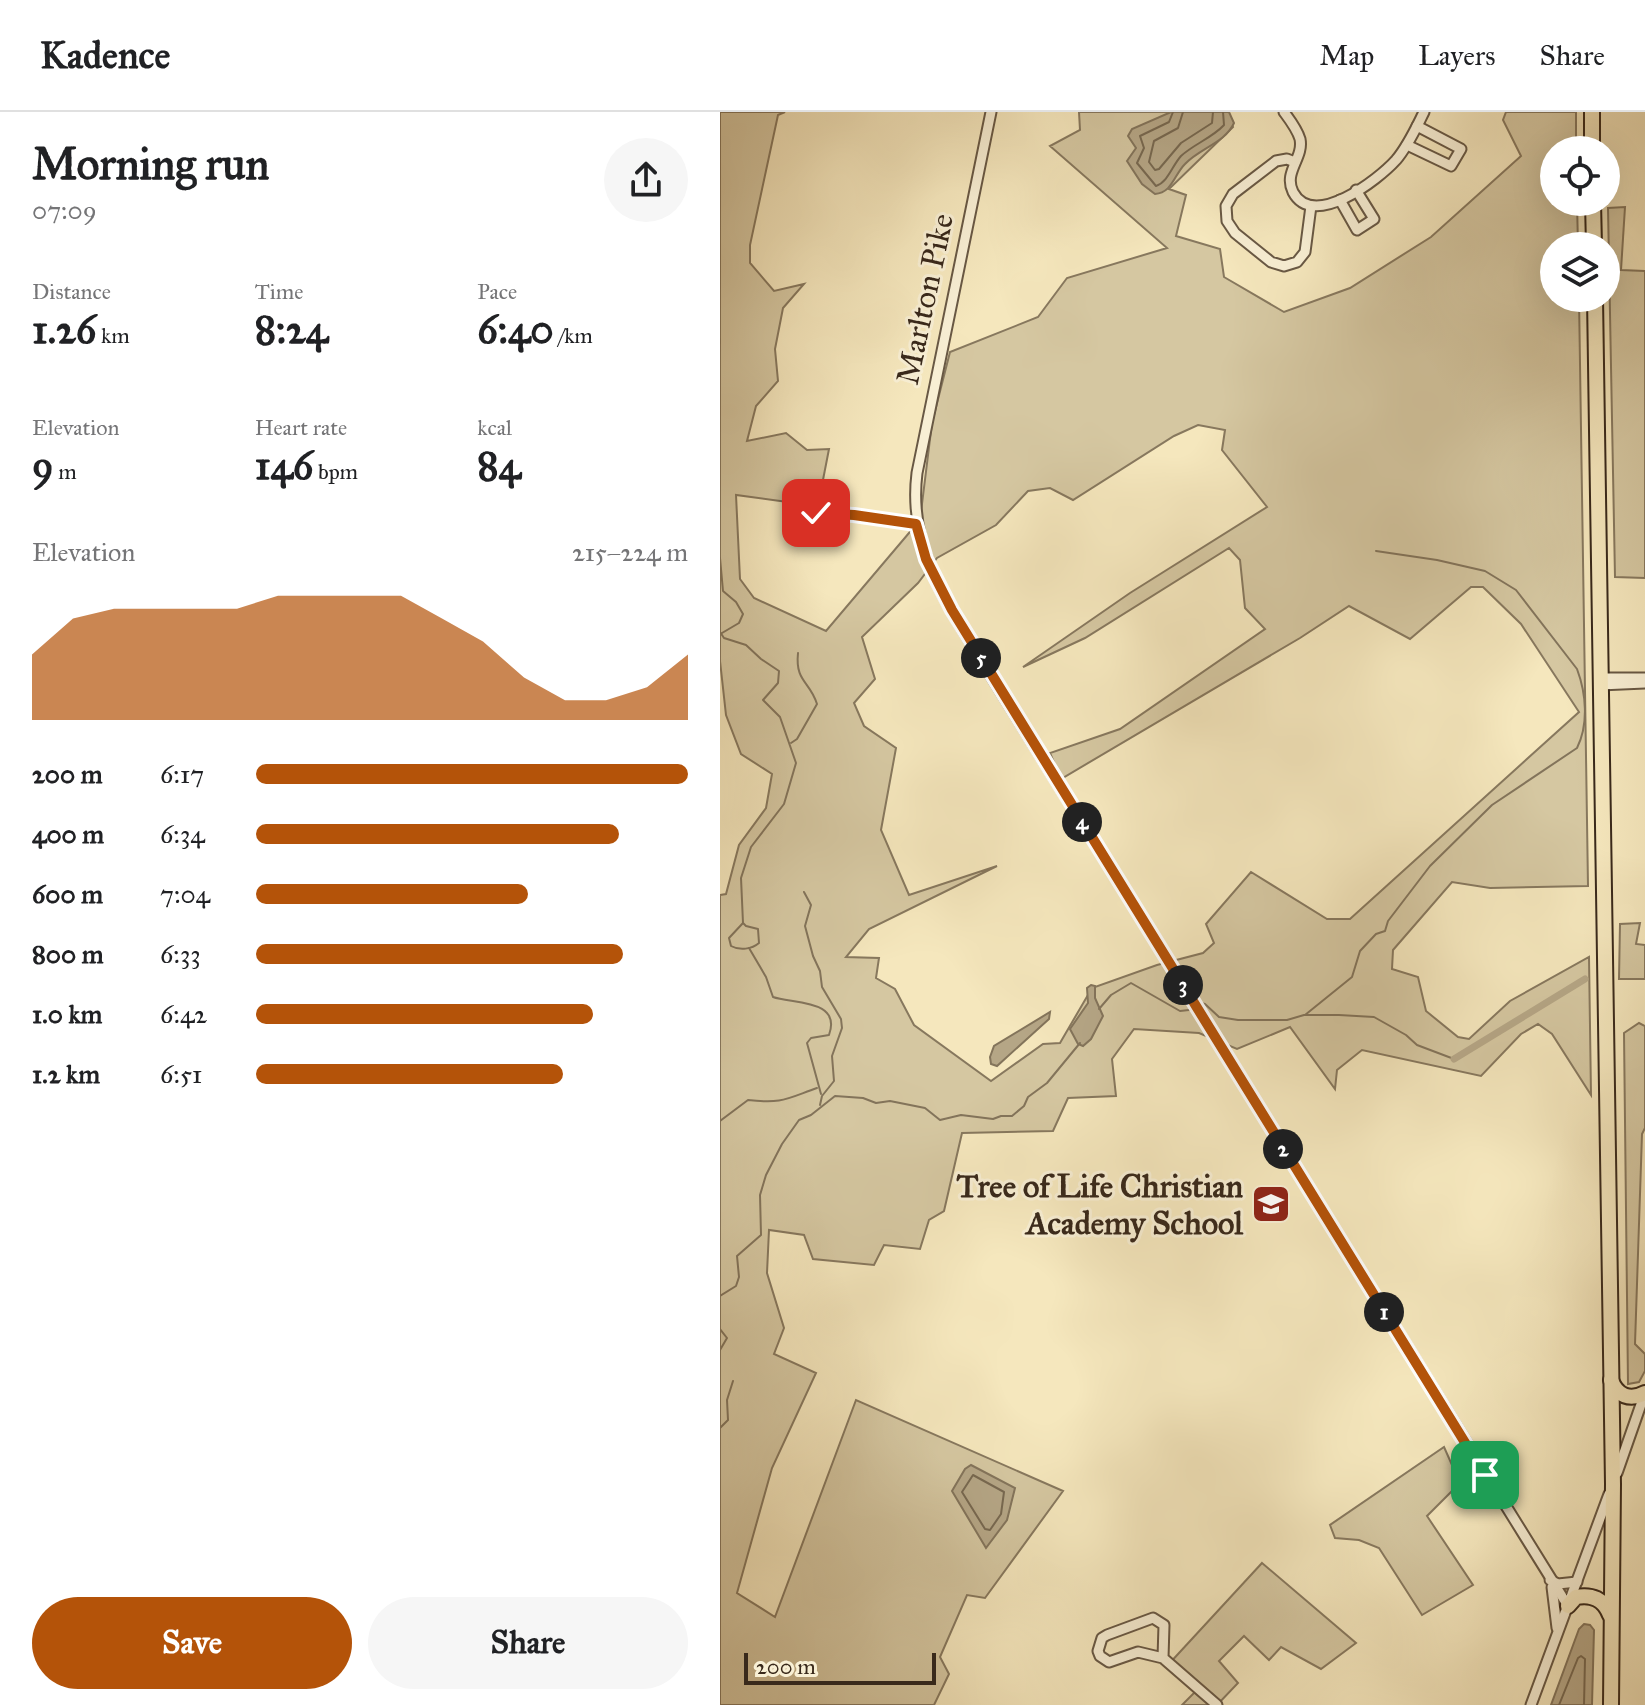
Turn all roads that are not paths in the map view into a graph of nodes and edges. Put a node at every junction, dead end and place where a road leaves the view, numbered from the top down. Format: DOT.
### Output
graph roads {
  1 [pos="991,112"];
  2 [pos="1284,112"];
  3 [pos="1424,112"];
  4 [pos="1592,112"];
  5 [pos="1417,126"];
  6 [pos="1592,136"];
  7 [pos="1407,145"];
  8 [pos="1295,162"];
  9 [pos="1356,190"];
  10 [pos="1340,200"];
  11 [pos="1311,206"];
  12 [pos="1595,312"];
  13 [pos="791,512"];
  14 [pos="916,524"];
  15 [pos="1645,680"];
  16 [pos="1600,681"];
  17 [pos="1611,1380"];
  18 [pos="1645,1393"];
  19 [pos="1641,1412"];
  20 [pos="1613,1484"];
  21 [pos="1550,1580"];
  22 [pos="1577,1582"];
  23 [pos="1568,1606"];
  24 [pos="1611,1619"];
  25 [pos="1556,1637"];
  26 [pos="1163,1658"];
  27 [pos="1217,1705"];
  28 [pos="1531,1705"];
  29 [pos="1611,1705"];
  1 -- 14 [label="street, Marlton Pike"];
  2 -- 8 [label="street"];
  3 -- 5 [label="street"];
  4 -- 6 [label="highway"];
  5 -- 7 [label="street"];
  5 -- 7 [label="street"];
  7 -- 9 [label="street"];
  8 -- 11 [label="street"];
  8 -- 11 [label="street"];
  9 -- 10 [label="street"];
  9 -- 10 [label="street"];
  10 -- 11 [label="street"];
  12 -- 16 [label="highway"];
  13 -- 14 [label="street"];
  14 -- 21 [label="street, Marlton Pike"];
  15 -- 16 [label="street"];
  16 -- 17 [label="highway"];
  17 -- 18 [label="highway"];
  17 -- 20 [label="highway"];
  18 -- 19 [label="street"];
  19 -- 20 [label="street"];
  20 -- 22 [label="street"];
  20 -- 24 [label="highway"];
  21 -- 22 [label="street"];
  21 -- 23 [label="street, Marlton Pike"];
  21 -- 25 [label="street"];
  22 -- 23 [label="street"];
  23 -- 24 [label="highway"];
  23 -- 25 [label="street"];
  24 -- 29 [label="highway"];
  25 -- 28 [label="street"];
  26 -- 26 [label="street"];
  26 -- 27 [label="street"];
}
